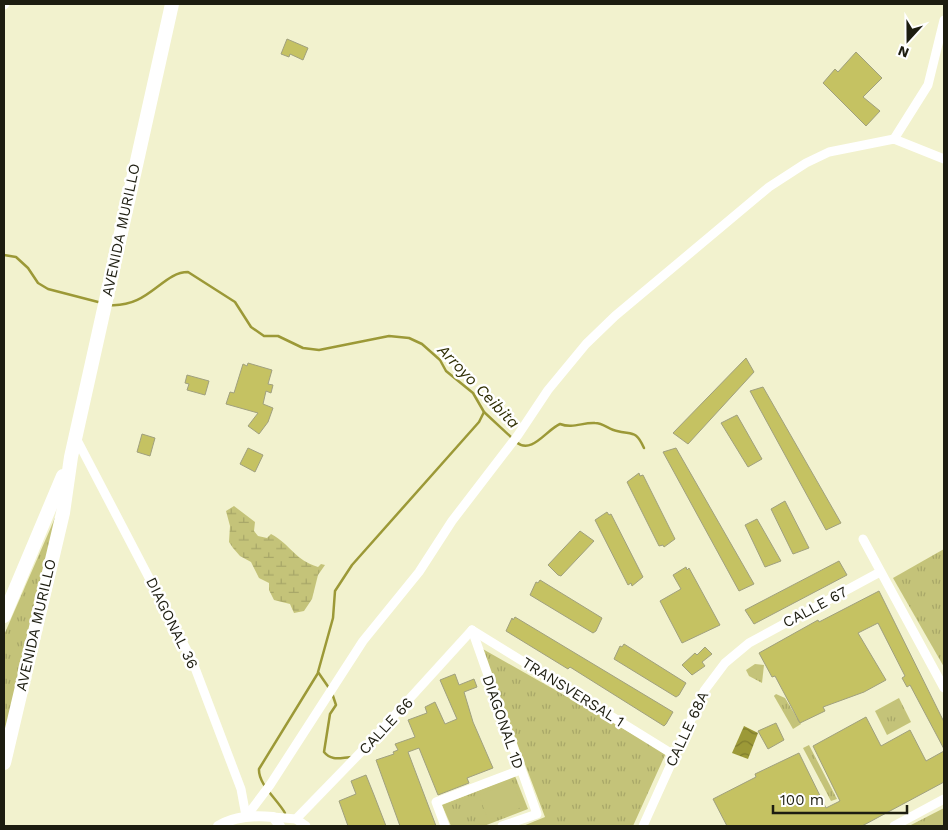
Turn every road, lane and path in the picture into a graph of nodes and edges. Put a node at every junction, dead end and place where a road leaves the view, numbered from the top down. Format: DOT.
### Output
graph roads {
  1 [pos="172,4"];
  2 [pos="944,20"];
  3 [pos="894,139"];
  4 [pos="944,159"];
  5 [pos="76,438"];
  6 [pos="71,457"];
  7 [pos="863,539"];
  8 [pos="880,572"];
  9 [pos="4,616"];
  10 [pos="472,630"];
  11 [pos="749,643"];
  12 [pos="944,688"];
  13 [pos="674,755"];
  14 [pos="4,763"];
  15 [pos="520,770"];
  16 [pos="944,799"];
  17 [pos="246,817"];
  18 [pos="273,817"];
  19 [pos="296,819"];
  20 [pos="218,826"];
  21 [pos="280,826"];
  22 [pos="306,826"];
  23 [pos="446,826"];
  24 [pos="502,826"];
  25 [pos="643,826"];
  26 [pos="894,826"];
  1 -- 5 [label="main road, AVENIDA MURILLO"];
  2 -- 3 [label="street"];
  3 -- 4 [label="street"];
  3 -- 17 [label="street"];
  5 -- 6 [label="main road, AVENIDA MURILLO"];
  5 -- 17 [label="street, DIAGONAL 36"];
  6 -- 9 [label="main road, AVENIDA MURILLO"];
  6 -- 14 [label="main road, AVENIDA MURILLO"];
  7 -- 8 [label="street"];
  8 -- 11 [label="street, CALLE 67"];
  8 -- 12 [label="street"];
  10 -- 13 [label="street, TRANSVERSAL 1"];
  10 -- 15 [label="street, DIAGONAL 1D"];
  10 -- 19 [label="street, CALLE 66"];
  11 -- 13 [label="street, CALLE 68A"];
  13 -- 25 [label="street, CALLE 68A"];
  15 -- 23 [label="street"];
  15 -- 24 [label="street, DIAGONAL 1D"];
  16 -- 26 [label="street"];
  17 -- 18 [label="street"];
  17 -- 20 [label="street"];
  18 -- 19 [label="street"];
  18 -- 21 [label="street"];
  19 -- 22 [label="street"];
}
